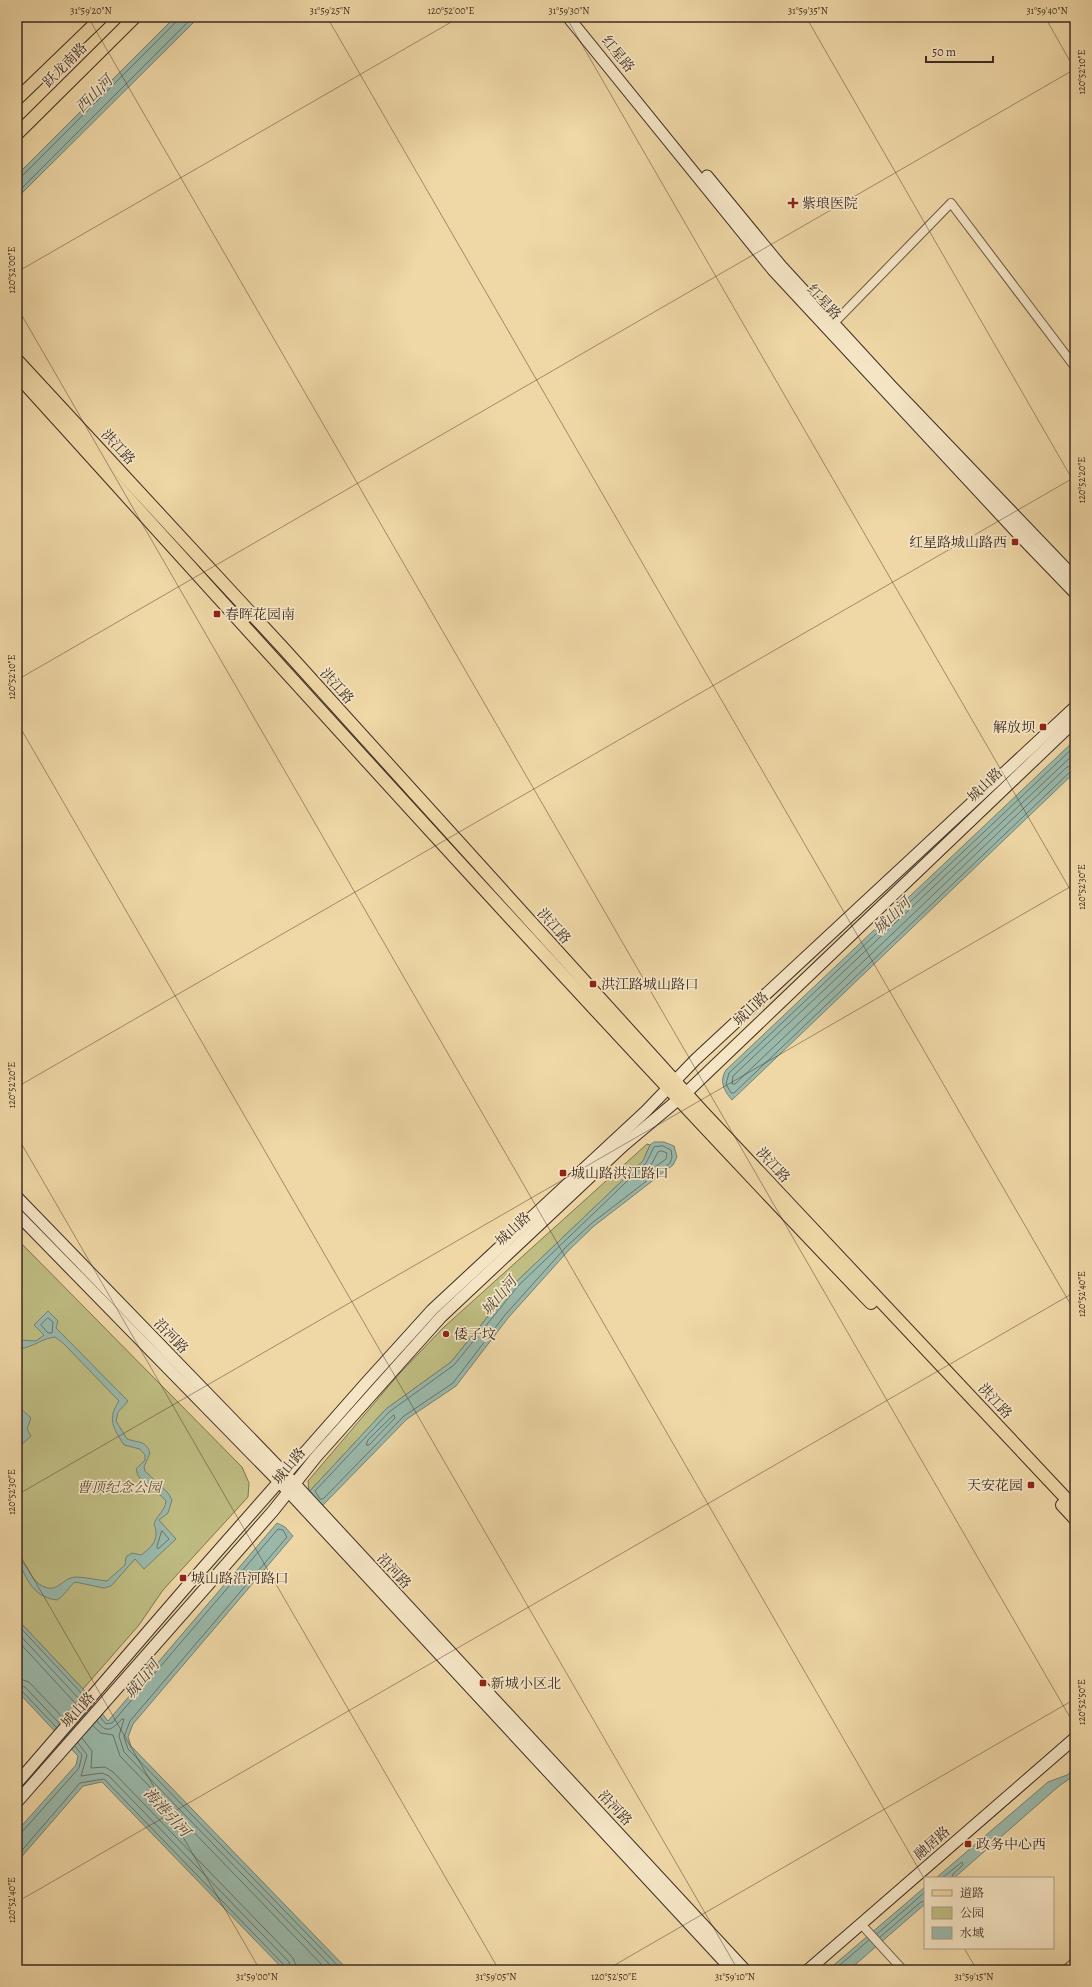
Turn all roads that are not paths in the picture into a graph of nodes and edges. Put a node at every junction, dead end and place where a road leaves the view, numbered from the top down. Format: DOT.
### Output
graph roads {
  1 [pos="102,17"];
  2 [pos="135,17"];
  3 [pos="568,17"];
  4 [pos="577,17"];
  5 [pos="17,100"];
  6 [pos="17,134"];
  7 [pos="834,323"];
  8 [pos="17,360"];
  9 [pos="1075,367"];
  10 [pos="17,375"];
  11 [pos="1075,578"];
  12 [pos="1075,593"];
  13 [pos="1075,707"];
  14 [pos="1075,721"];
  15 [pos="672,1085"];
  16 [pos="682,1097"];
  17 [pos="17,1197"];
  18 [pos="17,1214"];
  19 [pos="282,1479"];
  20 [pos="291,1487"];
  21 [pos="1075,1508"];
  22 [pos="1075,1519"];
  23 [pos="1075,1738"];
  24 [pos="17,1784"];
  25 [pos="17,1802"];
  26 [pos="865,1928"];
  27 [pos="1075,1962"];
  28 [pos="732,1970"];
  29 [pos="745,1970"];
  30 [pos="808,1970"];
  31 [pos="903,1970"];
  32 [pos="1065,1970"];
  1 -- 5 [label="main road, 跃龙南路"];
  2 -- 6 [label="main road, 跃龙南路"];
  3 -- 12 [label="main road, 红星路"];
  4 -- 7 [label="main road, 红星路"];
  7 -- 9 [label="street"];
  7 -- 11 [label="main road, 红星路"];
  8 -- 15 [label="main road, 洪江路"];
  10 -- 15 [label="main road, 洪江路"];
  13 -- 15 [label="main road, 城山路"];
  14 -- 16 [label="main road, 城山路"];
  15 -- 16 [label="main road, 洪江路"];
  15 -- 19 [label="main road, 城山路"];
  16 -- 20 [label="main road, 城山路"];
  16 -- 21 [label="main road, 洪江路"];
  16 -- 22 [label="main road, 洪江路"];
  17 -- 19 [label="main road, 沿河路"];
  18 -- 19 [label="main road, 沿河路"];
  19 -- 20 [label="main road, 沿河路"];
  19 -- 24 [label="main road, 城山路"];
  20 -- 25 [label="main road, 城山路"];
  20 -- 28 [label="main road, 沿河路"];
  20 -- 29 [label="main road, 沿河路"];
  23 -- 26 [label="main road, 融居路"];
  26 -- 30 [label="main road, 融居路"];
  26 -- 31 [label="street"];
  27 -- 32 [label="street"];
}
